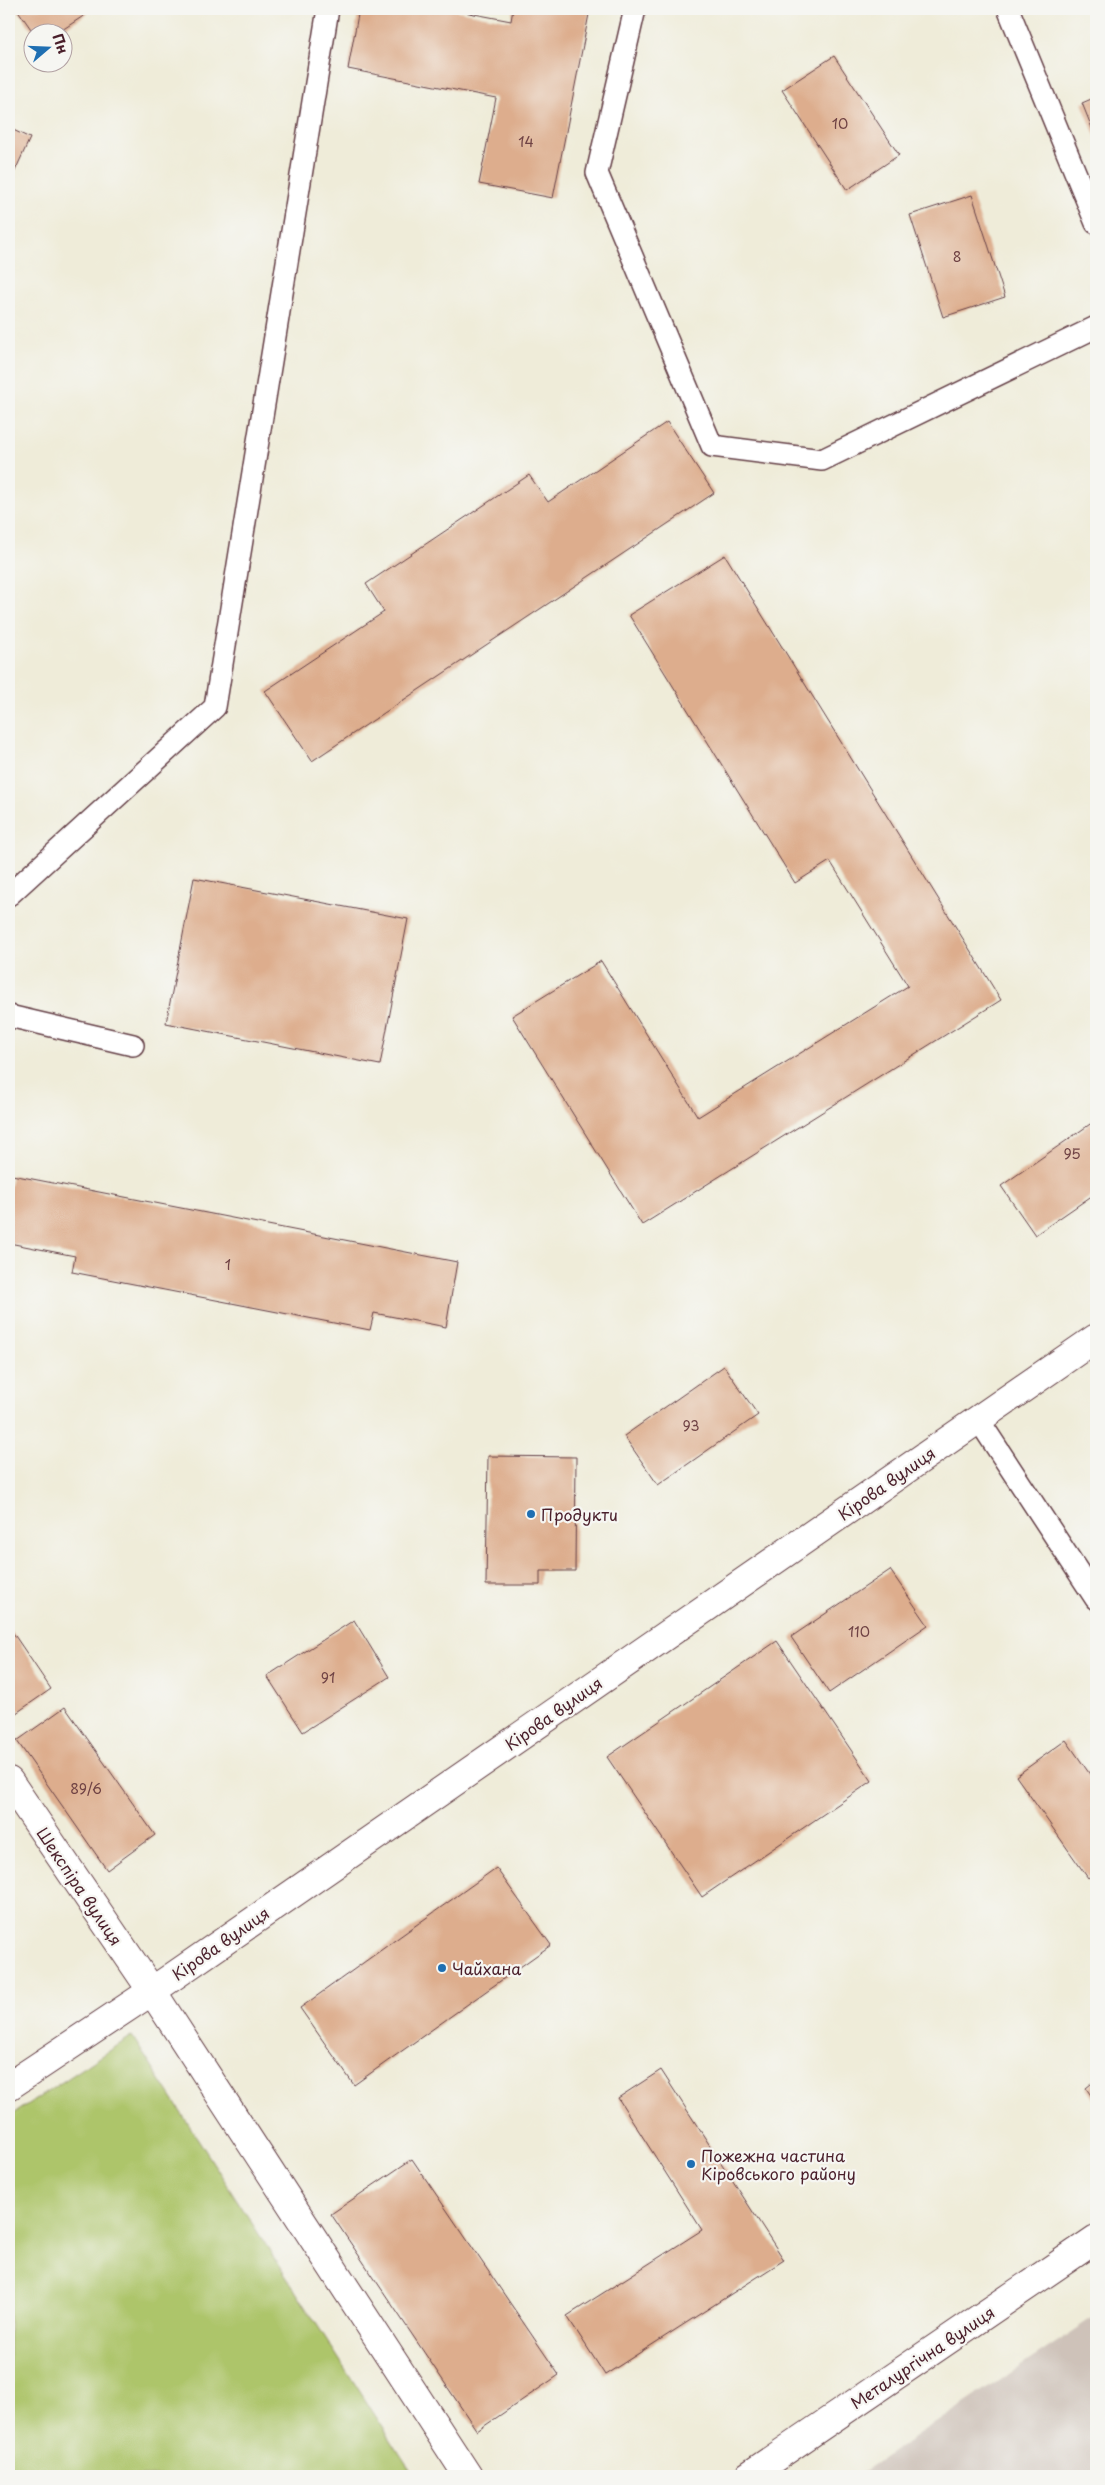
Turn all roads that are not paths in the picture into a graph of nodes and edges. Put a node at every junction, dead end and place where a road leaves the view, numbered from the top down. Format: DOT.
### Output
graph roads {
  1 [pos="328,9"];
  2 [pos="635,9"];
  3 [pos="1009,9"];
  4 [pos="1096,223"];
  5 [pos="1096,327"];
  6 [pos="9,896"];
  7 [pos="9,1016"];
  8 [pos="133,1045"];
  9 [pos="1096,1338"];
  10 [pos="978,1419"];
  11 [pos="1096,1599"];
  12 [pos="9,1780"];
  13 [pos="152,1991"];
  14 [pos="9,2086"];
  15 [pos="1096,2239"];
  16 [pos="468,2476"];
  17 [pos="748,2476"];
  1 -- 6 [label="lane"];
  2 -- 5 [label="lane"];
  3 -- 4 [label="lane"];
  7 -- 8 [label="lane"];
  9 -- 10 [label="street, Кірова вулиця"];
  10 -- 11 [label="lane"];
  10 -- 13 [label="street, Кірова вулиця"];
  12 -- 13 [label="street, Шекспіра вулиця"];
  13 -- 14 [label="street, Кірова вулиця"];
  13 -- 16 [label="street, Шекспіра вулиця"];
  15 -- 17 [label="street, Металургічна вулиця"];
}
